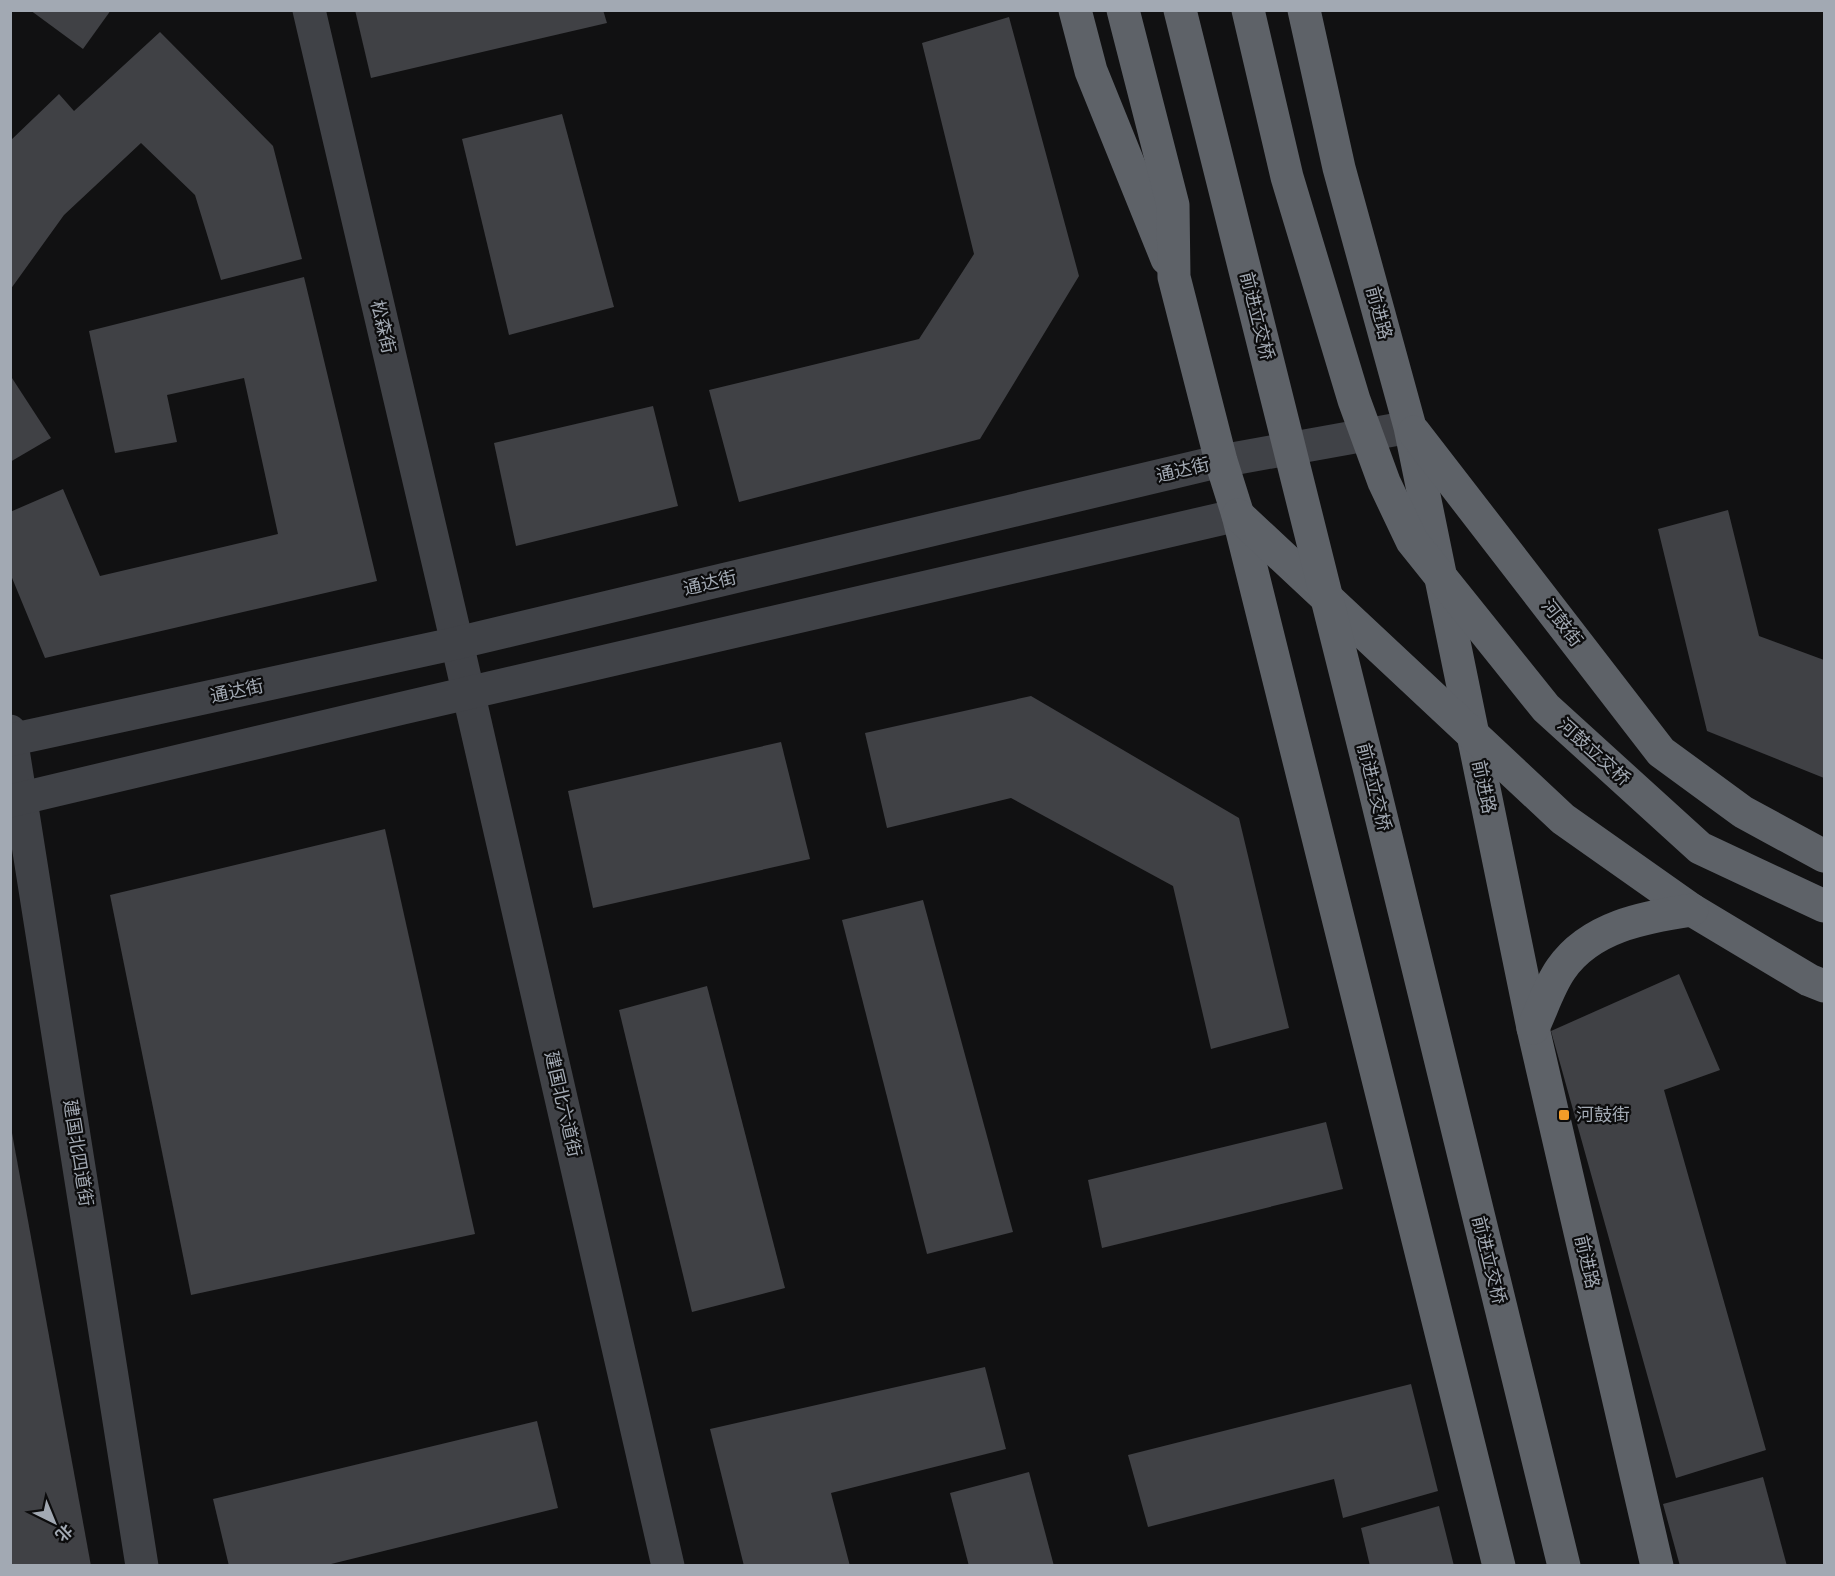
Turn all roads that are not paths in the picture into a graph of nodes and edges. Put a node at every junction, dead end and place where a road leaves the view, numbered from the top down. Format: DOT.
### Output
graph roads {
  1 [pos="309,10"];
  2 [pos="1075,10"];
  3 [pos="1123,10"];
  4 [pos="1180,10"];
  5 [pos="1248,10"];
  6 [pos="1304,10"];
  7 [pos="1174,277"];
  8 [pos="1410,427"];
  9 [pos="1221,461"];
  10 [pos="1238,515"];
  11 [pos="457,644"];
  12 [pos="469,694"];
  13 [pos="1473,736"];
  14 [pos="11,737"];
  15 [pos="16,799"];
  16 [pos="1824,856"];
  17 [pos="1824,906"];
  18 [pos="1692,910"];
  19 [pos="1824,986"];
  20 [pos="1533,1028"];
  21 [pos="142,1566"];
  22 [pos="668,1566"];
  23 [pos="1499,1566"];
  24 [pos="1564,1566"];
  25 [pos="1657,1566"];
  1 -- 11 [label="main road, 松森街"];
  2 -- 7 [label="highway"];
  3 -- 7 [label="highway"];
  4 -- 24 [label="highway, 前进立交桥, bridge"];
  5 -- 17 [label="highway, 河鼓立交桥, bridge"];
  6 -- 8 [label="highway, 前进路"];
  7 -- 9 [label="highway"];
  8 -- 9 [label="main road, 通达街"];
  8 -- 13 [label="highway, 前进路"];
  8 -- 16 [label="highway, 河鼓街"];
  9 -- 10 [label="highway"];
  9 -- 11 [label="main road, 通达街"];
  10 -- 12 [label="main road"];
  10 -- 13 [label="highway"];
  10 -- 23 [label="highway"];
  11 -- 12 [label="main road, 建国北六道街"];
  11 -- 14 [label="main road, 通达街"];
  12 -- 15 [label="main road"];
  12 -- 22 [label="main road, 建国北六道街"];
  13 -- 18 [label="highway"];
  13 -- 20 [label="highway, 前进路"];
  14 -- 15 [label="main road, 建国北四道街"];
  15 -- 21 [label="main road, 建国北四道街"];
  18 -- 19 [label="highway"];
  18 -- 20 [label="highway"];
  20 -- 25 [label="highway, 前进路"];
}
